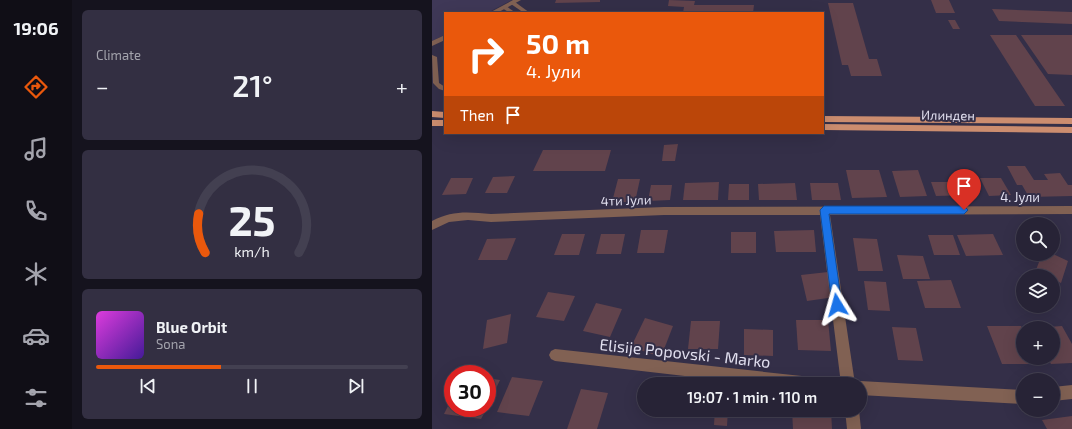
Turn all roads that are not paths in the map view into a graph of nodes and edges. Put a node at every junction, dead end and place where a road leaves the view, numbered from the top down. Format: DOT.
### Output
graph roads {
  1 [pos="516,1"];
  2 [pos="504,6"];
  3 [pos="494,12"];
  4 [pos="512,12"];
  5 [pos="526,12"];
  6 [pos="444,38"];
  7 [pos="432,44"];
  8 [pos="432,57"];
  9 [pos="444,89"];
  10 [pos="432,114"];
  11 [pos="444,115"];
  12 [pos="824,119"];
  13 [pos="1072,121"];
  14 [pos="432,123"];
  15 [pos="444,123"];
  16 [pos="824,127"];
  17 [pos="1072,130"];
  18 [pos="824,210"];
  19 [pos="1072,210"];
  20 [pos="432,226"];
  21 [pos="555,355"];
  22 [pos="749,377"];
  23 [pos="847,377"];
  24 [pos="867,388"];
  25 [pos="1072,392"];
  26 [pos="1060,393"];
  27 [pos="1016,397"];
  28 [pos="853,417"];
  29 [pos="854,429"];
  1 -- 2 [label="street"];
  1 -- 5 [label="lane"];
  2 -- 3 [label="street"];
  2 -- 4 [label="lane"];
  6 -- 7 [label="street"];
  8 -- 9 [label="lane"];
  10 -- 11 [label="main road"];
  12 -- 13 [label="main road, Илинден"];
  14 -- 15 [label="main road"];
  16 -- 17 [label="main road, Илинден"];
  18 -- 19 [label="street, 4. Јули"];
  18 -- 20 [label="street, 4ти Јули"];
  18 -- 23 [label="street"];
  21 -- 22 [label="street, Elisije Popovski - Marko"];
  24 -- 27 [label="street"];
  25 -- 26 [label="street"];
  28 -- 29 [label="street"];
}
